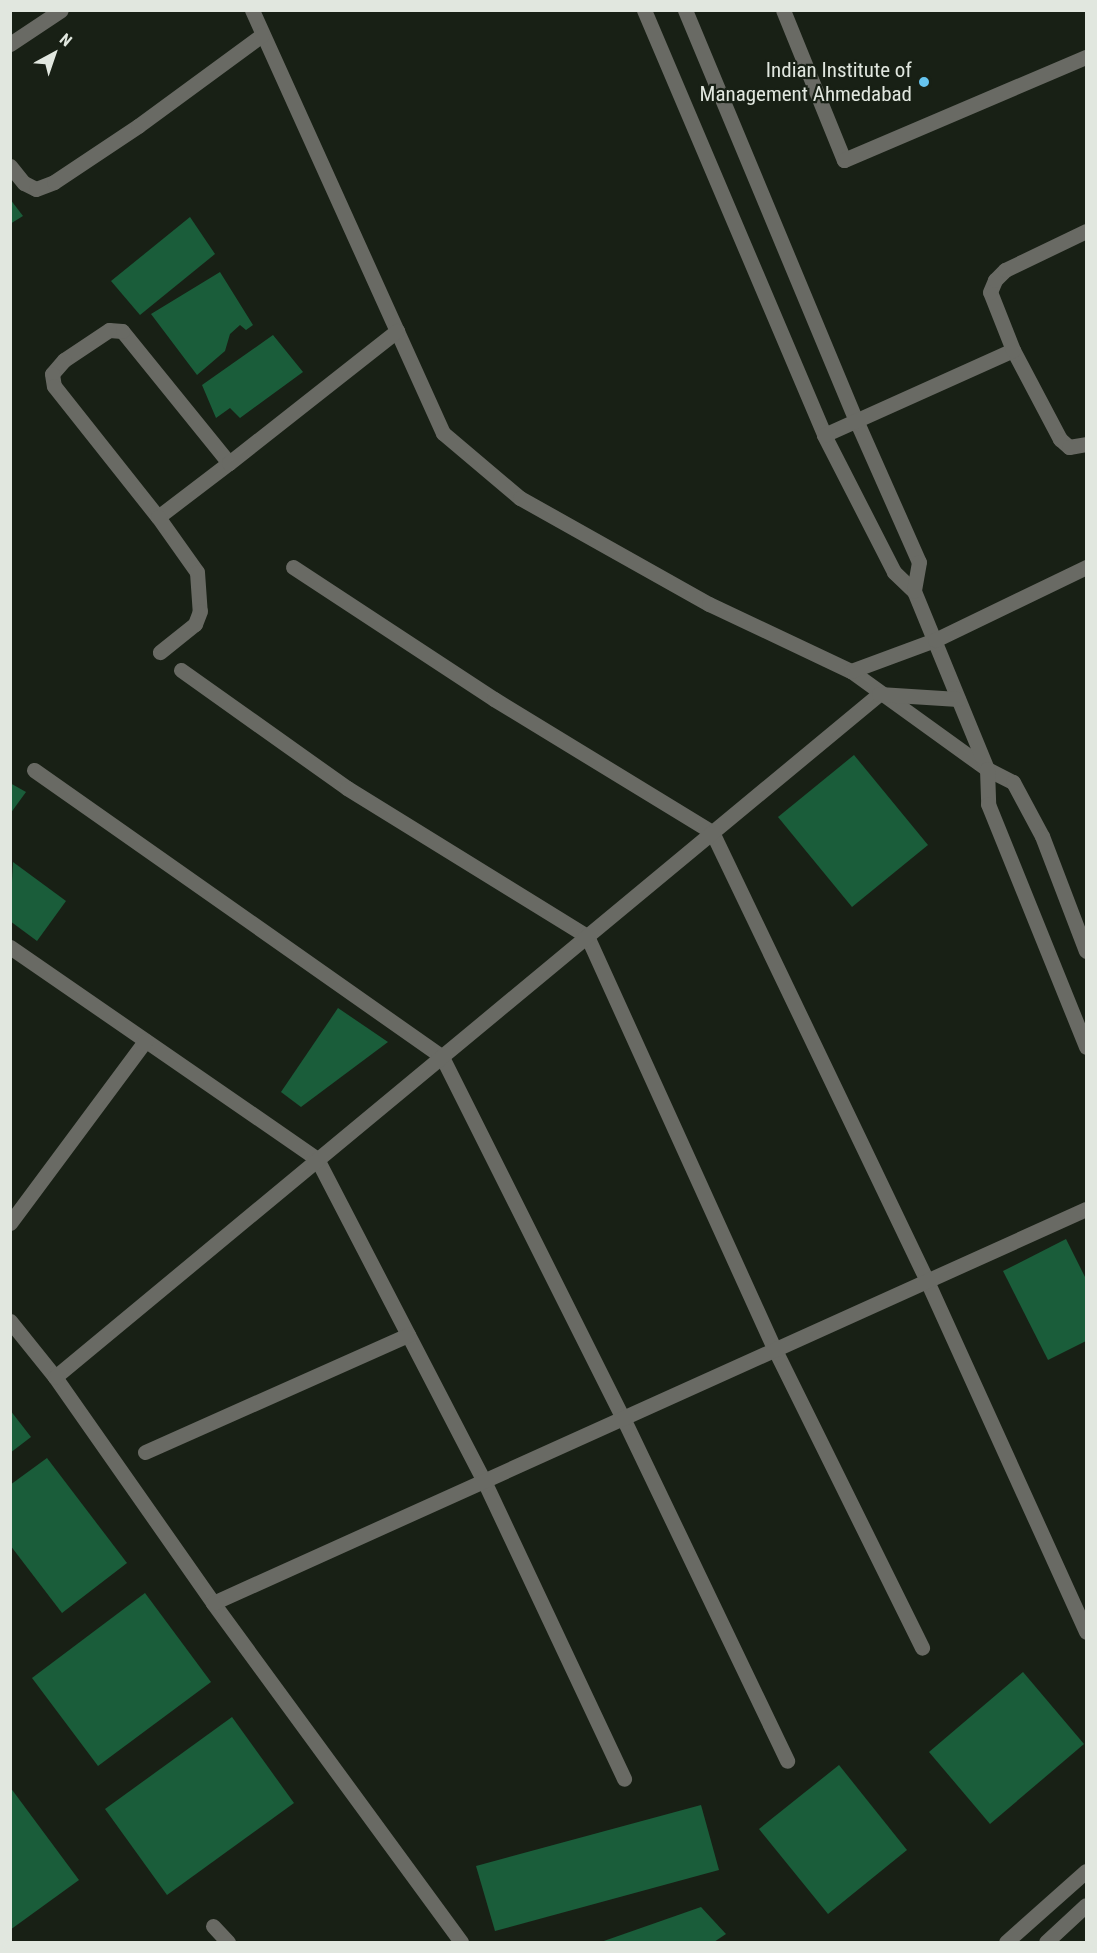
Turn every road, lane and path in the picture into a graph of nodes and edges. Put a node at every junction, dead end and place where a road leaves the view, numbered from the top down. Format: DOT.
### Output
graph roads {
  1 [pos="61,10"];
  2 [pos="252,10"];
  3 [pos="644,10"];
  4 [pos="685,10"];
  5 [pos="783,10"];
  6 [pos="262,35"];
  7 [pos="10,45"];
  8 [pos="1086,57"];
  9 [pos="10,166"];
  10 [pos="1086,231"];
  11 [pos="397,331"];
  12 [pos="1013,350"];
  13 [pos="856,420"];
  14 [pos="824,435"];
  15 [pos="1086,444"];
  16 [pos="229,463"];
  17 [pos="158,517"];
  18 [pos="293,567"];
  19 [pos="1086,567"];
  20 [pos="914,591"];
  21 [pos="935,640"];
  22 [pos="160,652"];
  23 [pos="181,670"];
  24 [pos="851,671"];
  25 [pos="879,694"];
  26 [pos="958,699"];
  27 [pos="987,769"];
  28 [pos="34,770"];
  29 [pos="712,832"];
  30 [pos="587,936"];
  31 [pos="10,947"];
  32 [pos="1086,951"];
  33 [pos="145,1041"];
  34 [pos="1086,1047"];
  35 [pos="441,1057"];
  36 [pos="317,1159"];
  37 [pos="1086,1209"];
  38 [pos="10,1223"];
  39 [pos="927,1281"];
  40 [pos="10,1322"];
  41 [pos="408,1335"];
  42 [pos="775,1350"];
  43 [pos="55,1377"];
  44 [pos="623,1418"];
  45 [pos="145,1452"];
  46 [pos="484,1481"];
  47 [pos="213,1603"];
  48 [pos="1086,1632"];
  49 [pos="922,1648"];
  50 [pos="787,1761"];
  51 [pos="624,1779"];
  52 [pos="1086,1871"];
  53 [pos="1086,1905"];
  54 [pos="213,1926"];
  55 [pos="228,1942"];
  56 [pos="461,1942"];
  57 [pos="1006,1942"];
  58 [pos="1046,1942"];
  1 -- 7 [label="street"];
  2 -- 6 [label="street"];
  3 -- 14 [label="street"];
  4 -- 13 [label="street"];
  5 -- 8 [label="street"];
  6 -- 9 [label="street"];
  6 -- 11 [label="street"];
  10 -- 12 [label="street"];
  11 -- 16 [label="street"];
  11 -- 24 [label="street"];
  12 -- 13 [label="street"];
  12 -- 15 [label="street"];
  13 -- 14 [label="street"];
  13 -- 20 [label="street"];
  14 -- 20 [label="street"];
  16 -- 17 [label="street"];
  16 -- 17 [label="street"];
  17 -- 22 [label="street"];
  18 -- 29 [label="street"];
  19 -- 21 [label="street"];
  20 -- 21 [label="street"];
  21 -- 24 [label="street"];
  21 -- 26 [label="street"];
  23 -- 30 [label="street"];
  24 -- 25 [label="street"];
  25 -- 26 [label="street"];
  25 -- 27 [label="street"];
  25 -- 29 [label="street"];
  26 -- 27 [label="street"];
  27 -- 32 [label="street"];
  27 -- 34 [label="street"];
  28 -- 35 [label="street"];
  29 -- 30 [label="street"];
  29 -- 39 [label="street"];
  30 -- 35 [label="street"];
  30 -- 42 [label="street"];
  31 -- 33 [label="street"];
  33 -- 36 [label="street"];
  33 -- 38 [label="street"];
  35 -- 36 [label="street"];
  35 -- 44 [label="street"];
  36 -- 41 [label="street"];
  36 -- 43 [label="street"];
  37 -- 39 [label="street"];
  39 -- 42 [label="street"];
  39 -- 48 [label="street"];
  40 -- 43 [label="street"];
  41 -- 45 [label="street"];
  41 -- 46 [label="street"];
  42 -- 44 [label="street"];
  42 -- 49 [label="street"];
  43 -- 47 [label="street"];
  44 -- 46 [label="street"];
  44 -- 50 [label="street"];
  46 -- 47 [label="street"];
  46 -- 51 [label="street"];
  47 -- 56 [label="street"];
  52 -- 57 [label="street"];
  53 -- 58 [label="street"];
  54 -- 55 [label="street"];
}
